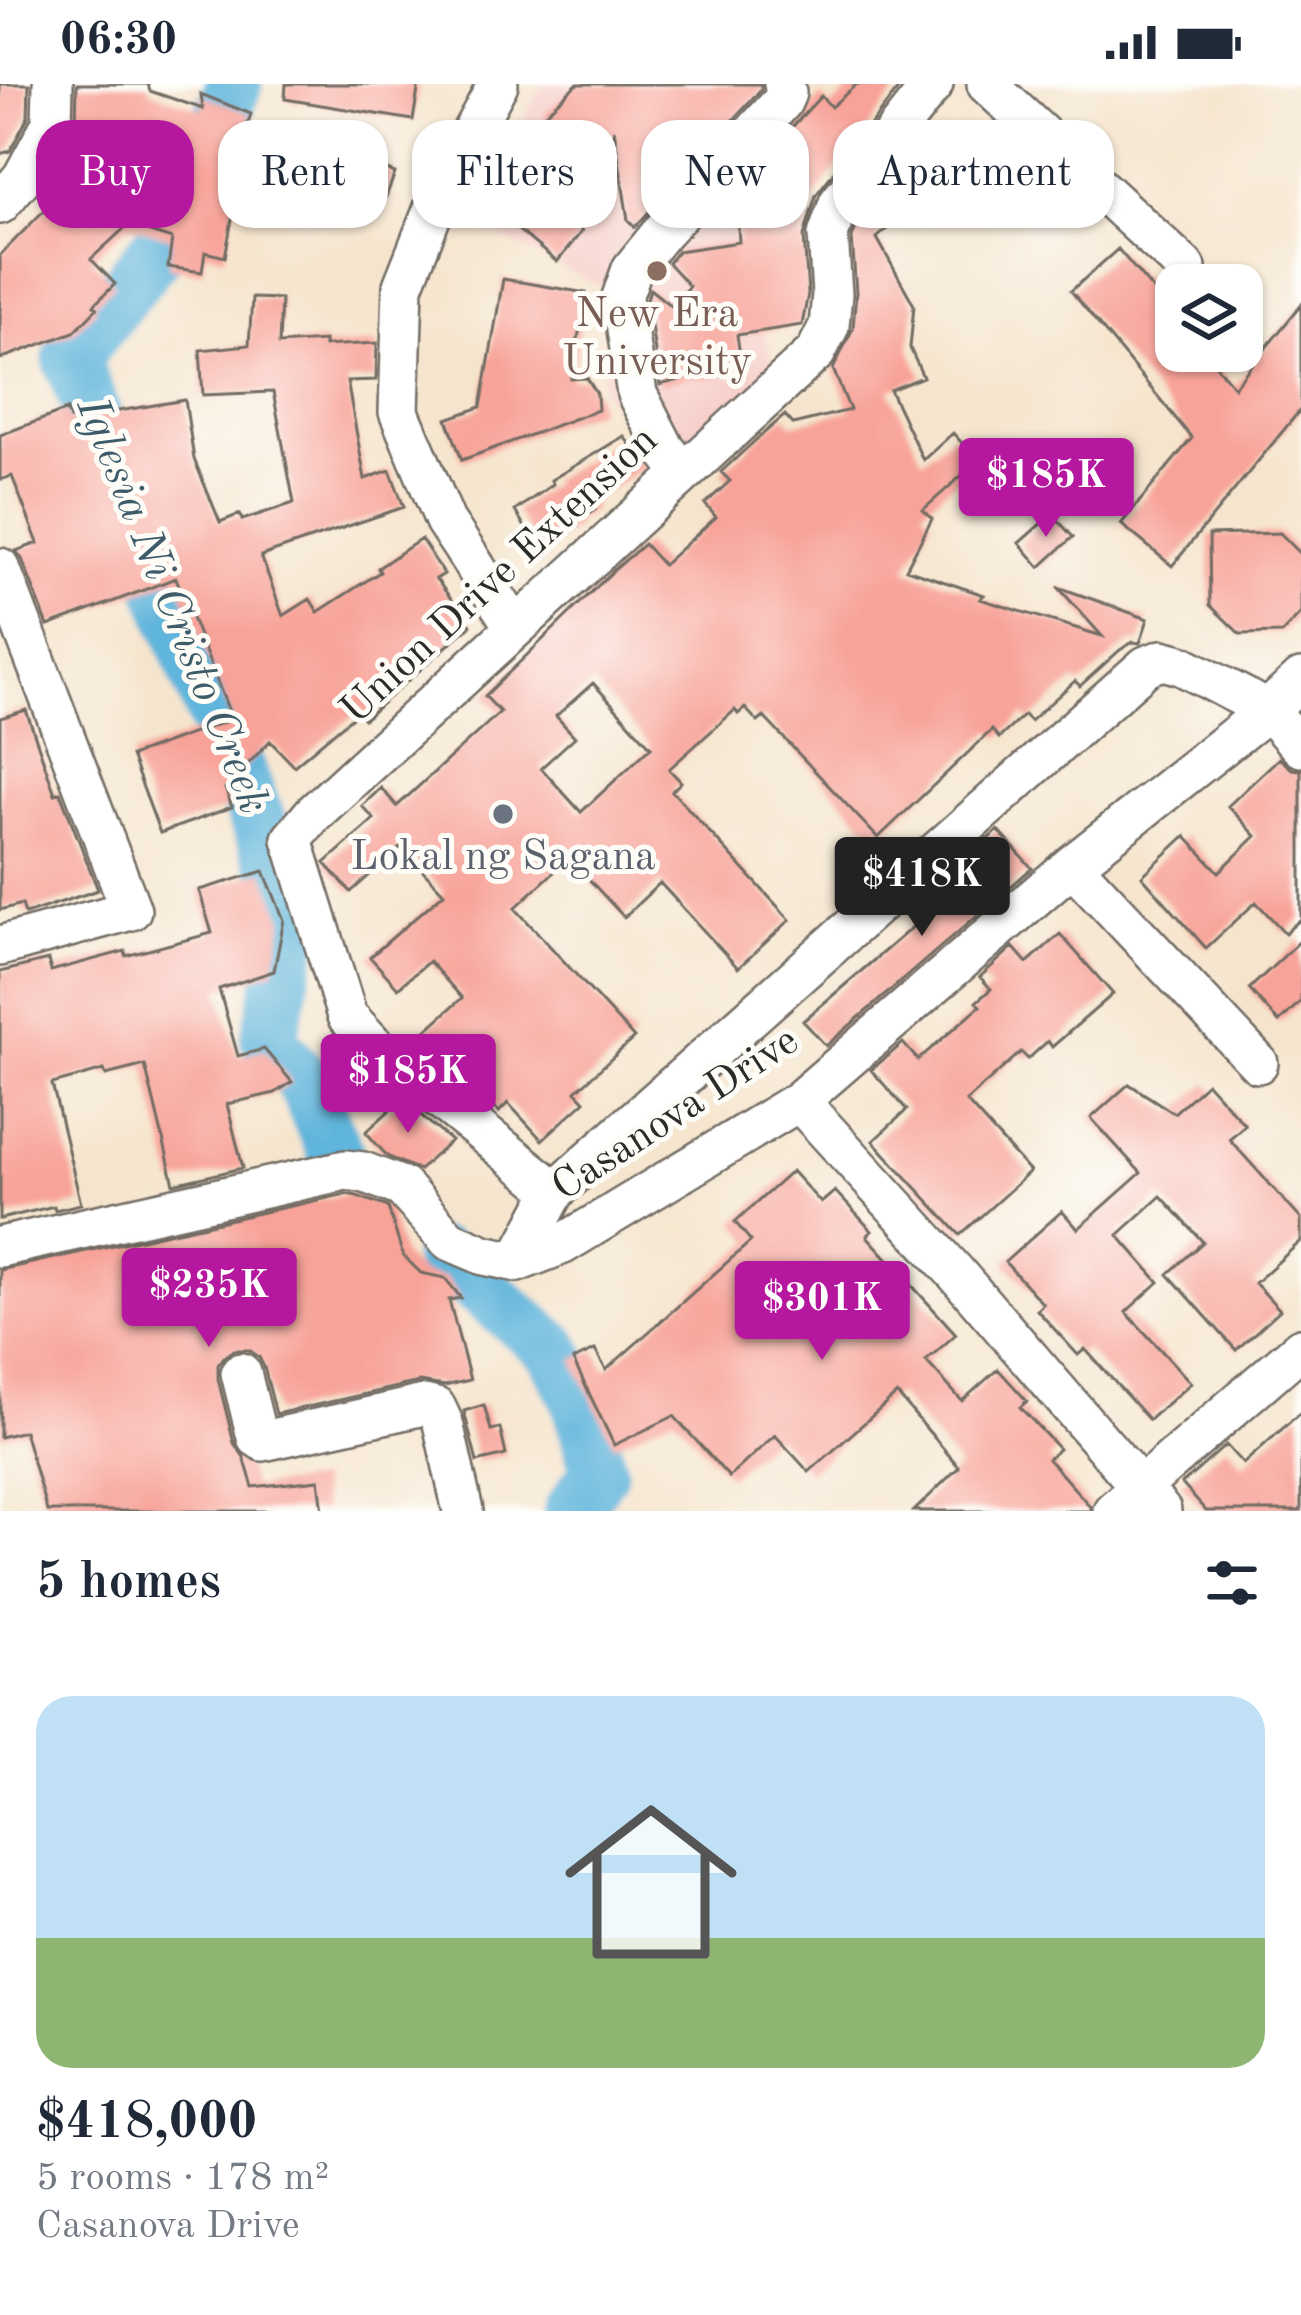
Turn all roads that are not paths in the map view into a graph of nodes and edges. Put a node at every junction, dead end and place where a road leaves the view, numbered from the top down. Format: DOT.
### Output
graph roads {
  1 [pos="53,84"];
  2 [pos="498,84"];
  3 [pos="784,84"];
  4 [pos="933,84"];
  5 [pos="988,84"];
  6 [pos="0,204"];
  7 [pos="1182,264"];
  8 [pos="683,472"];
  9 [pos="0,568"];
  10 [pos="514,626"];
  11 [pos="1301,679"];
  12 [pos="1268,710"];
  13 [pos="1301,747"];
  14 [pos="1072,865"];
  15 [pos="0,946"];
  16 [pos="1258,1063"];
  17 [pos="800,1101"];
  18 [pos="555,1191"];
  19 [pos="0,1246"];
  20 [pos="517,1262"];
  21 [pos="1301,1348"];
  22 [pos="241,1373"];
  23 [pos="1138,1503"];
  24 [pos="463,1511"];
  1 -- 6 [label="street"];
  2 -- 10 [label="street"];
  3 -- 8 [label="street"];
  4 -- 8 [label="street, Union Drive Extension"];
  5 -- 7 [label="street"];
  8 -- 10 [label="street, Union Drive Extension"];
  9 -- 15 [label="street"];
  10 -- 18 [label="street, Union Drive Extension"];
  11 -- 12 [label="street"];
  12 -- 13 [label="street"];
  12 -- 14 [label="street, Casanova Drive"];
  12 -- 18 [label="street, Casanova Drive"];
  14 -- 16 [label="street"];
  14 -- 17 [label="street, Casanova Drive"];
  17 -- 20 [label="street, Casanova Drive"];
  17 -- 23 [label="street"];
  18 -- 20 [label="street, Casanova Drive"];
  19 -- 20 [label="street"];
  21 -- 23 [label="street"];
  22 -- 24 [label="street"];
}
